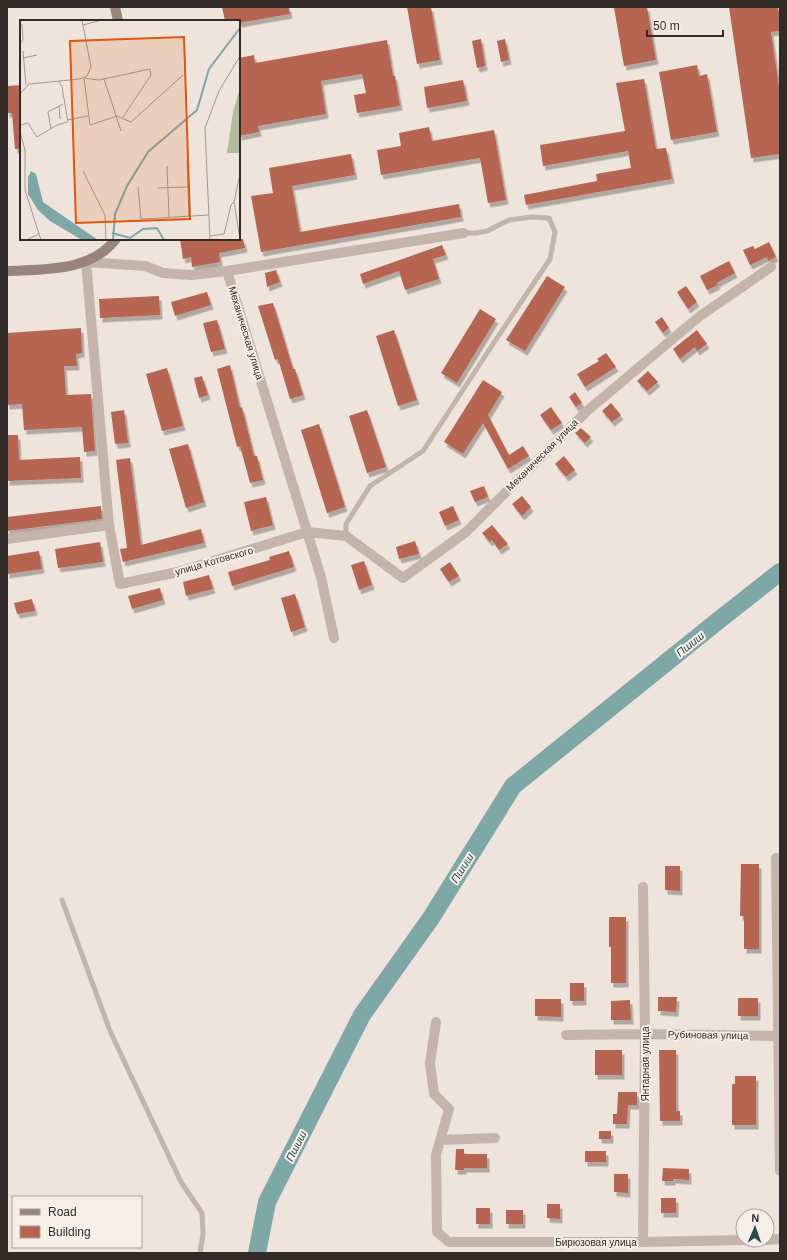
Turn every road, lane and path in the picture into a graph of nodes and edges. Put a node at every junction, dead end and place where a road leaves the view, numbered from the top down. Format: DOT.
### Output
graph roads {
  1 [pos="115,7"];
  2 [pos="118,20"];
  3 [pos="464,233"];
  4 [pos="115,240"];
  5 [pos="86,262"];
  6 [pos="771,267"];
  7 [pos="7,270"];
  8 [pos="227,271"];
  9 [pos="109,525"];
  10 [pos="307,532"];
  11 [pos="346,536"];
  12 [pos="7,539"];
  13 [pos="334,638"];
  14 [pos="776,858"];
  15 [pos="643,887"];
  16 [pos="62,900"];
  17 [pos="436,1022"];
  18 [pos="645,1034"];
  19 [pos="566,1035"];
  20 [pos="778,1036"];
  21 [pos="495,1138"];
  22 [pos="441,1140"];
  23 [pos="780,1171"];
  24 [pos="735,1240"];
  25 [pos="643,1242"];
  26 [pos="200,1253"];
  1 -- 2 [label="main road"];
  3 -- 8 [label="street"];
  3 -- 11 [label="lane"];
  4 -- 5 [label="main road"];
  5 -- 7 [label="main road"];
  5 -- 8 [label="street"];
  5 -- 9 [label="street"];
  6 -- 11 [label="street, Механическая улица"];
  8 -- 10 [label="street, Механическая улица"];
  9 -- 10 [label="street, улица Котовского"];
  9 -- 12 [label="street"];
  10 -- 11 [label="street"];
  10 -- 13 [label="street, Механическая улица"];
  14 -- 20 [label="street"];
  15 -- 18 [label="street, Янтарная улица"];
  16 -- 26 [label="lane"];
  17 -- 22 [label="street"];
  18 -- 19 [label="street, Рубиновая улица"];
  18 -- 20 [label="street, Рубиновая улица"];
  18 -- 25 [label="street, Янтарная улица"];
  20 -- 23 [label="street"];
  21 -- 22 [label="street"];
  22 -- 25 [label="street, Бирюзовая улица"];
  24 -- 25 [label="street, Бирюзовая улица"];
}
